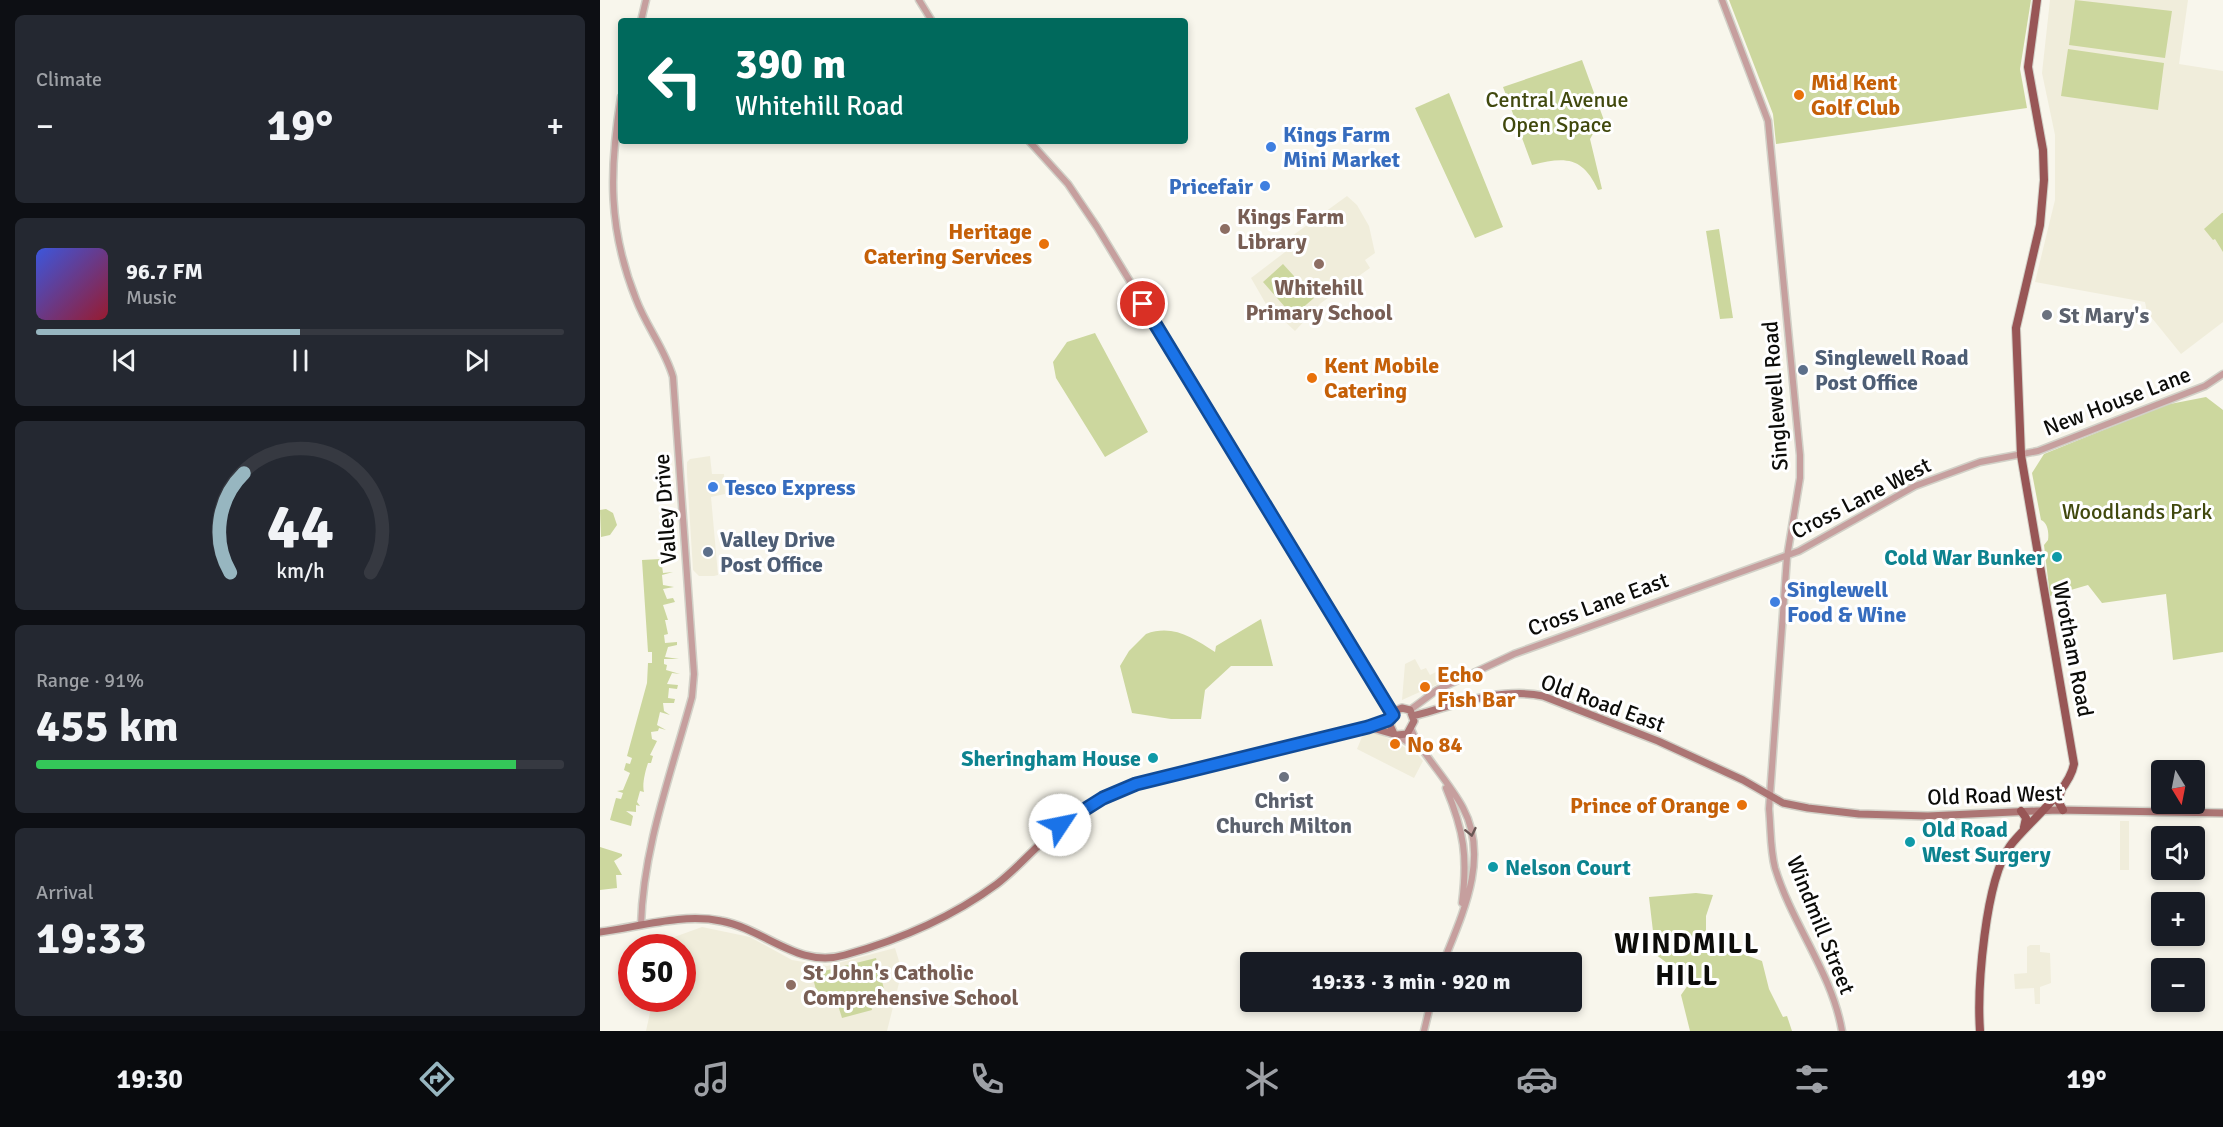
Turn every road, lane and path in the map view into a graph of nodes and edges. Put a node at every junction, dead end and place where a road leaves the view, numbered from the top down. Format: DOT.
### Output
graph roads {
  1 [pos="646,0"];
  2 [pos="919,0"];
  3 [pos="1722,0"];
  4 [pos="2037,0"];
  5 [pos="642,18"];
  6 [pos="930,18"];
  7 [pos="618,115"];
  8 [pos="1032,144"];
  9 [pos="2223,374"];
  10 [pos="2021,455"];
  11 [pos="1787,556"];
  12 [pos="1426,698"];
  13 [pos="1386,702"];
  14 [pos="1398,705"];
  15 [pos="1427,712"];
  16 [pos="1412,713"];
  17 [pos="1393,715"];
  18 [pos="1368,727"];
  19 [pos="1411,729"];
  20 [pos="1396,735"];
  21 [pos="1427,758"];
  22 [pos="2061,789"];
  23 [pos="1770,797"];
  24 [pos="2041,810"];
  25 [pos="2063,810"];
  26 [pos="2021,811"];
  27 [pos="2223,813"];
  28 [pos="2024,829"];
  29 [pos="641,925"];
  30 [pos="600,932"];
  31 [pos="1447,952"];
  32 [pos="1429,1012"];
  33 [pos="1424,1031"];
  34 [pos="1842,1031"];
  35 [pos="1980,1031"];
  1 -- 5 [label="street"];
  2 -- 6 [label="street"];
  3 -- 11 [label="street, Singlewell Road"];
  4 -- 10 [label="main road, Wrotham Road"];
  7 -- 29 [label="street, Valley Drive"];
  8 -- 13 [label="street"];
  9 -- 10 [label="street, New House Lane"];
  10 -- 11 [label="street, Cross Lane West"];
  10 -- 22 [label="main road, Wrotham Road"];
  11 -- 12 [label="street, Cross Lane East"];
  11 -- 23 [label="street, Singlewell Road"];
  12 -- 15 [label="street"];
  12 -- 16 [label="street, Cross Lane East"];
  13 -- 14 [label="street"];
  13 -- 17 [label="street"];
  14 -- 16 [label="main road"];
  14 -- 17 [label="main road"];
  15 -- 16 [label="main road, Old Road East"];
  15 -- 23 [label="main road, Old Road East"];
  16 -- 19 [label="main road"];
  17 -- 18 [label="main road"];
  17 -- 20 [label="main road"];
  18 -- 20 [label="main road"];
  18 -- 29 [label="main road"];
  19 -- 20 [label="main road"];
  19 -- 21 [label="street"];
  20 -- 21 [label="street"];
  21 -- 31 [label="street"];
  22 -- 24 [label="main road, Wrotham Road"];
  22 -- 25 [label="main road"];
  23 -- 26 [label="main road, Old Road West"];
  23 -- 34 [label="street, Windmill Street"];
  24 -- 25 [label="main road, Old Road West"];
  24 -- 26 [label="main road, Old Road West"];
  24 -- 28 [label="main road, Wrotham Road"];
  25 -- 27 [label="main road, Old Road West"];
  26 -- 28 [label="main road"];
  28 -- 35 [label="main road, Wrotham Road"];
  29 -- 30 [label="main road"];
  32 -- 33 [label="street"];
}
